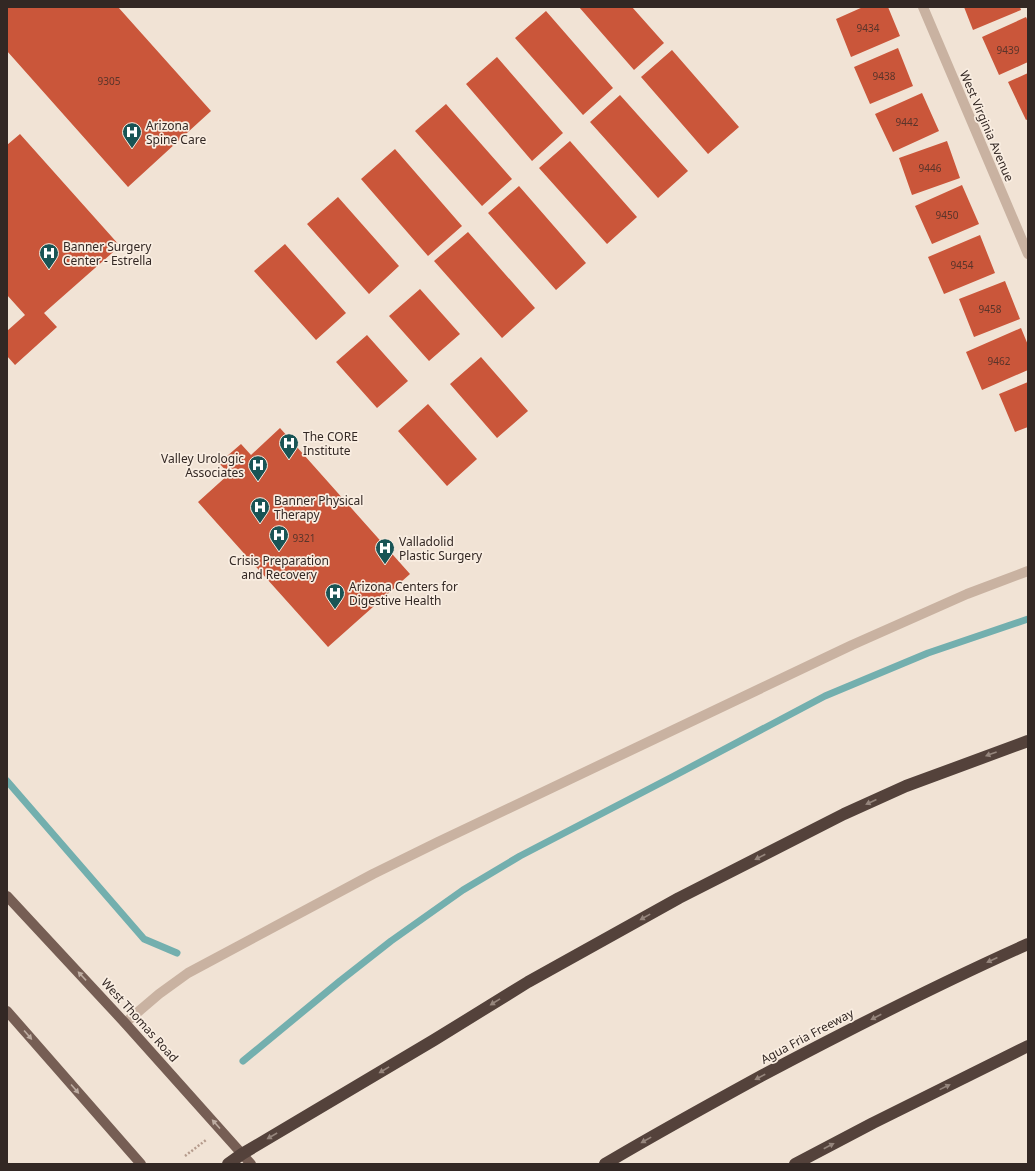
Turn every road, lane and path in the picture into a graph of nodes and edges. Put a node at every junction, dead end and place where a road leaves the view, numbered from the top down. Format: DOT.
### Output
graph roads {
  1 [pos="923,7"];
  2 [pos="1028,254"];
  3 [pos="1028,571"];
  4 [pos="1028,741"];
  5 [pos="7,896"];
  6 [pos="1028,944"];
  7 [pos="7,1011"];
  8 [pos="125,1023"];
  9 [pos="1028,1046"];
  10 [pos="211,1135"];
  11 [pos="242,1154"];
  12 [pos="185,1156"];
  13 [pos="141,1164"];
  14 [pos="228,1164"];
  15 [pos="251,1164"];
  16 [pos="605,1164"];
  17 [pos="795,1164"];
  1 -- 2 [label="street, West Virginia Avenue"];
  3 -- 8 [label="street"];
  4 -- 11 [label="highway, one-way"];
  8 -- 5 [label="main road, West Thomas Road, one-way"];
  6 -- 16 [label="highway, Agua Fria Freeway, one-way"];
  7 -- 13 [label="main road, one-way"];
  11 -- 8 [label="main road, West Thomas Road, one-way"];
  17 -- 9 [label="highway, one-way"];
  10 -- 12 [label="path"];
  11 -- 14 [label="highway"];
  11 -- 15 [label="main road, West Thomas Road"];
}
